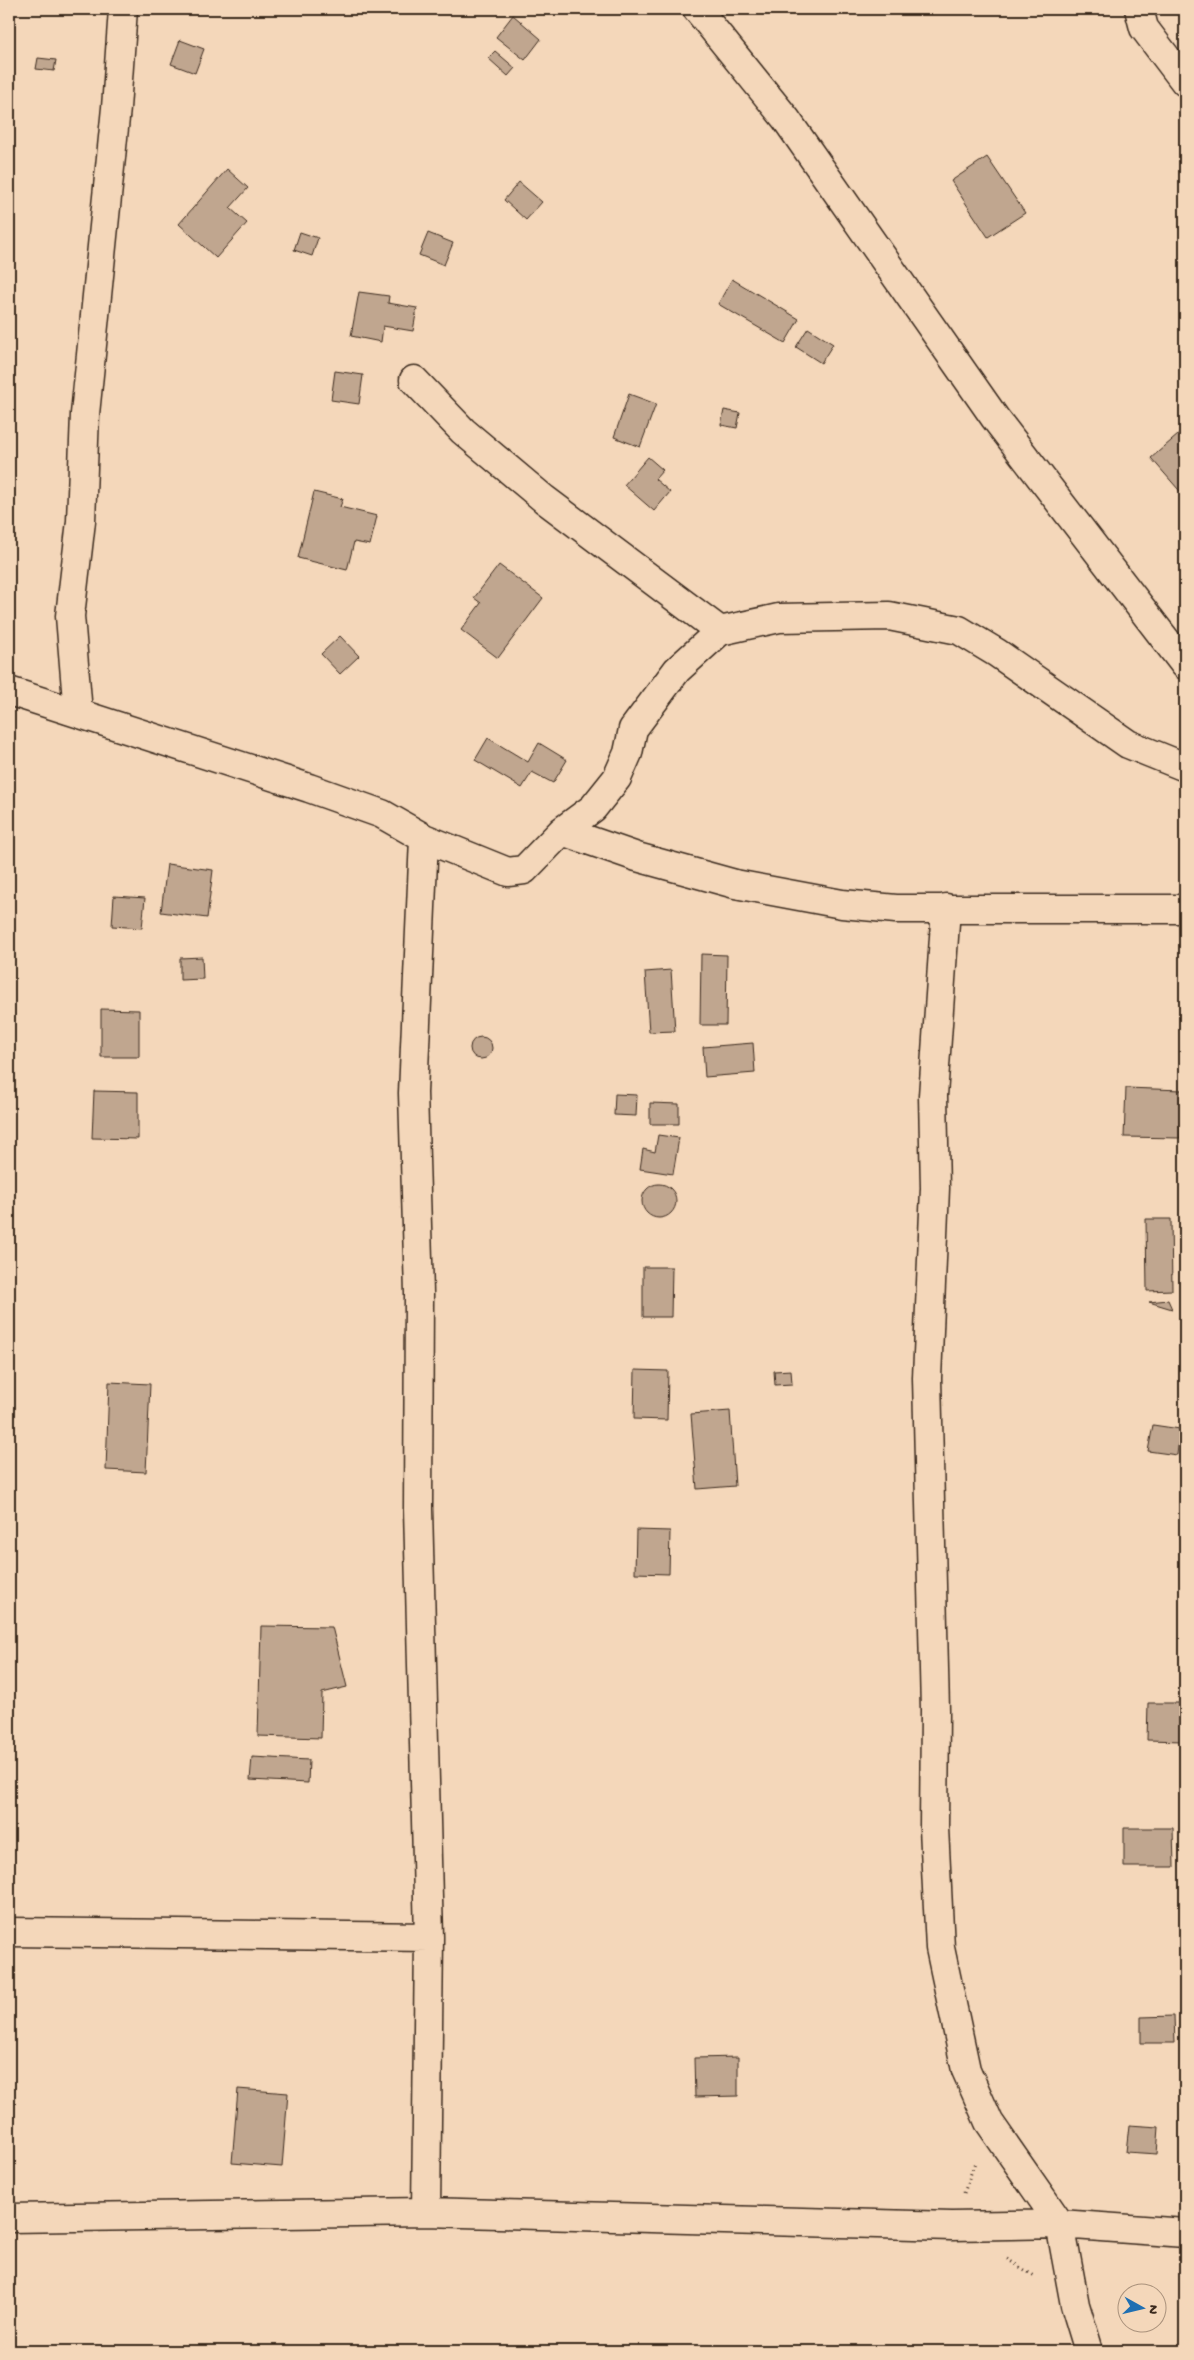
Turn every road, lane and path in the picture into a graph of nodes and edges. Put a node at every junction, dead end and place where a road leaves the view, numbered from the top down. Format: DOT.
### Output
graph roads {
  1 [pos="123,9"];
  2 [pos="697,9"];
  3 [pos="1139,9"];
  4 [pos="1185,82"];
  5 [pos="414,380"];
  6 [pos="1143,610"];
  7 [pos="720,632"];
  8 [pos="1185,638"];
  9 [pos="1185,665"];
  10 [pos="9,691"];
  11 [pos="78,713"];
  12 [pos="1185,767"];
  13 [pos="562,832"];
  14 [pos="424,838"];
  15 [pos="946,908"];
  16 [pos="1185,908"];
  17 [pos="9,1932"];
  18 [pos="429,1937"];
  19 [pos="989,2122"];
  20 [pos="426,2212"];
  21 [pos="9,2218"];
  22 [pos="1060,2224"];
  23 [pos="952,2226"];
  24 [pos="1185,2232"];
  25 [pos="1002,2256"];
  26 [pos="1075,2305"];
  27 [pos="1089,2351"];
  1 -- 11 [label="street"];
  2 -- 6 [label="street"];
  3 -- 4 [label="street"];
  5 -- 7 [label="street"];
  6 -- 8 [label="street"];
  6 -- 9 [label="street"];
  7 -- 12 [label="street"];
  7 -- 13 [label="street"];
  10 -- 11 [label="street"];
  11 -- 14 [label="street"];
  13 -- 14 [label="street"];
  13 -- 15 [label="street"];
  14 -- 18 [label="street"];
  15 -- 16 [label="street"];
  15 -- 19 [label="street"];
  17 -- 18 [label="street"];
  18 -- 20 [label="street"];
  19 -- 22 [label="street"];
  19 -- 23 [label="path"];
  20 -- 21 [label="street"];
  20 -- 23 [label="street"];
  22 -- 23 [label="street"];
  22 -- 24 [label="street"];
  22 -- 26 [label="street"];
  25 -- 26 [label="path"];
  26 -- 27 [label="street"];
}
